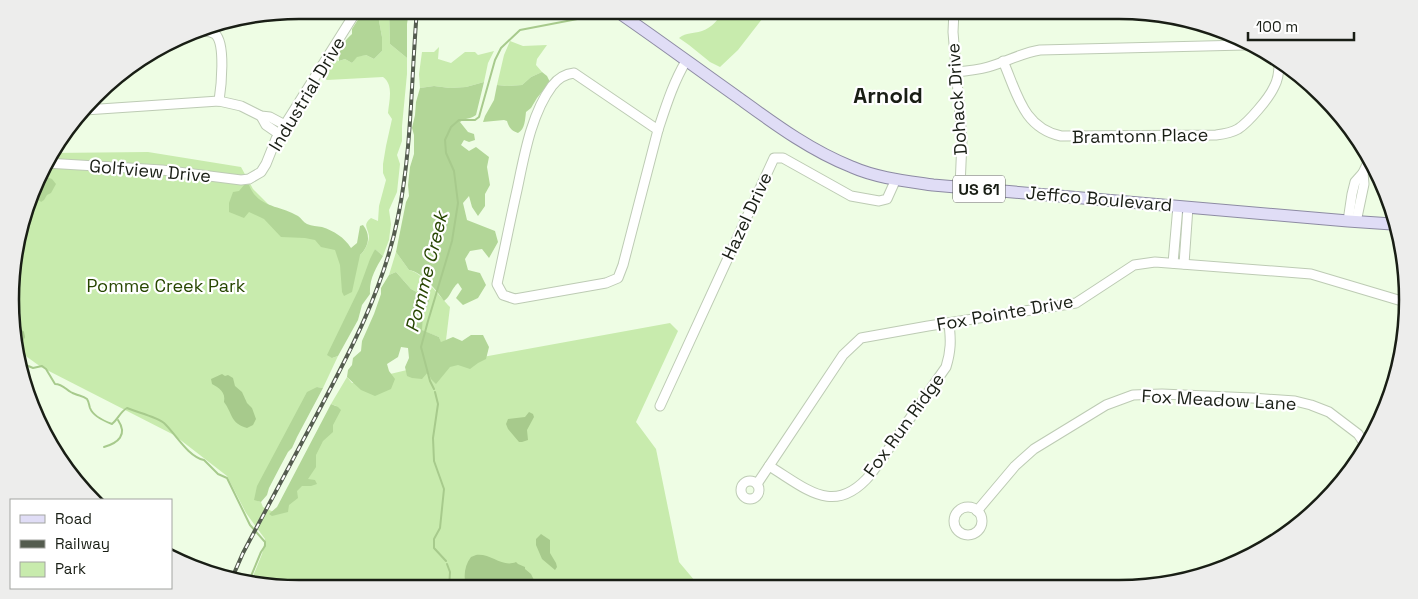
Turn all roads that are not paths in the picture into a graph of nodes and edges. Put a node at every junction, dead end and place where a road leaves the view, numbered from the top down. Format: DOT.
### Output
graph roads {
  1 [pos="351,19"];
  2 [pos="628,19"];
  3 [pos="954,19"];
  4 [pos="213,33"];
  5 [pos="1235,44"];
  6 [pos="686,61"];
  7 [pos="1004,61"];
  8 [pos="1278,69"];
  9 [pos="957,72"];
  10 [pos="219,101"];
  11 [pos="93,109"];
  12 [pos="271,123"];
  13 [pos="285,125"];
  14 [pos="658,130"];
  15 [pos="280,134"];
  16 [pos="53,164"];
  17 [pos="1366,167"];
  18 [pos="254,176"];
  19 [pos="896,179"];
  20 [pos="960,187"];
  21 [pos="1183,206"];
  22 [pos="1352,221"];
  23 [pos="1389,224"];
  24 [pos="1173,263"];
  25 [pos="1184,264"];
  26 [pos="1399,300"];
  27 [pos="949,324"];
  28 [pos="660,406"];
  29 [pos="1362,440"];
  30 [pos="769,466"];
  31 [pos="757,484"];
  32 [pos="977,511"];
  1 -- 13 [label="street, Industrial Drive"];
  2 -- 6 [label="main road, Jeffco Boulevard / US 61"];
  3 -- 9 [label="street, Dohack Drive"];
  4 -- 10 [label="street"];
  5 -- 7 [label="street"];
  6 -- 14 [label="street"];
  6 -- 19 [label="main road, Jeffco Boulevard / US 61"];
  7 -- 8 [label="street, Bramtonn Place"];
  7 -- 9 [label="street"];
  9 -- 20 [label="street, Dohack Drive"];
  10 -- 11 [label="street"];
  10 -- 12 [label="street"];
  12 -- 13 [label="street"];
  12 -- 15 [label="street"];
  13 -- 15 [label="street, Industrial Drive"];
  14 -- 14 [label="street"];
  15 -- 18 [label="street, Industrial Drive"];
  16 -- 18 [label="street, Golfview Drive"];
  17 -- 22 [label="street"];
  19 -- 20 [label="main road, Jeffco Boulevard / US 61"];
  19 -- 28 [label="street, Hazel Drive"];
  20 -- 21 [label="main road, Jeffco Boulevard / US 61"];
  21 -- 22 [label="main road, Jeffco Boulevard / US 61"];
  21 -- 24 [label="street"];
  21 -- 25 [label="street"];
  22 -- 23 [label="main road, Jeffco Boulevard / US 61"];
  24 -- 25 [label="street, Fox Pointe Drive"];
  24 -- 27 [label="street, Fox Pointe Drive"];
  25 -- 26 [label="street, Fox Pointe Drive"];
  27 -- 30 [label="street, Fox Pointe Drive"];
  27 -- 30 [label="street, Fox Run Ridge"];
  29 -- 32 [label="street, Fox Meadow Lane"];
  30 -- 31 [label="street, Fox Pointe Drive"];
}
